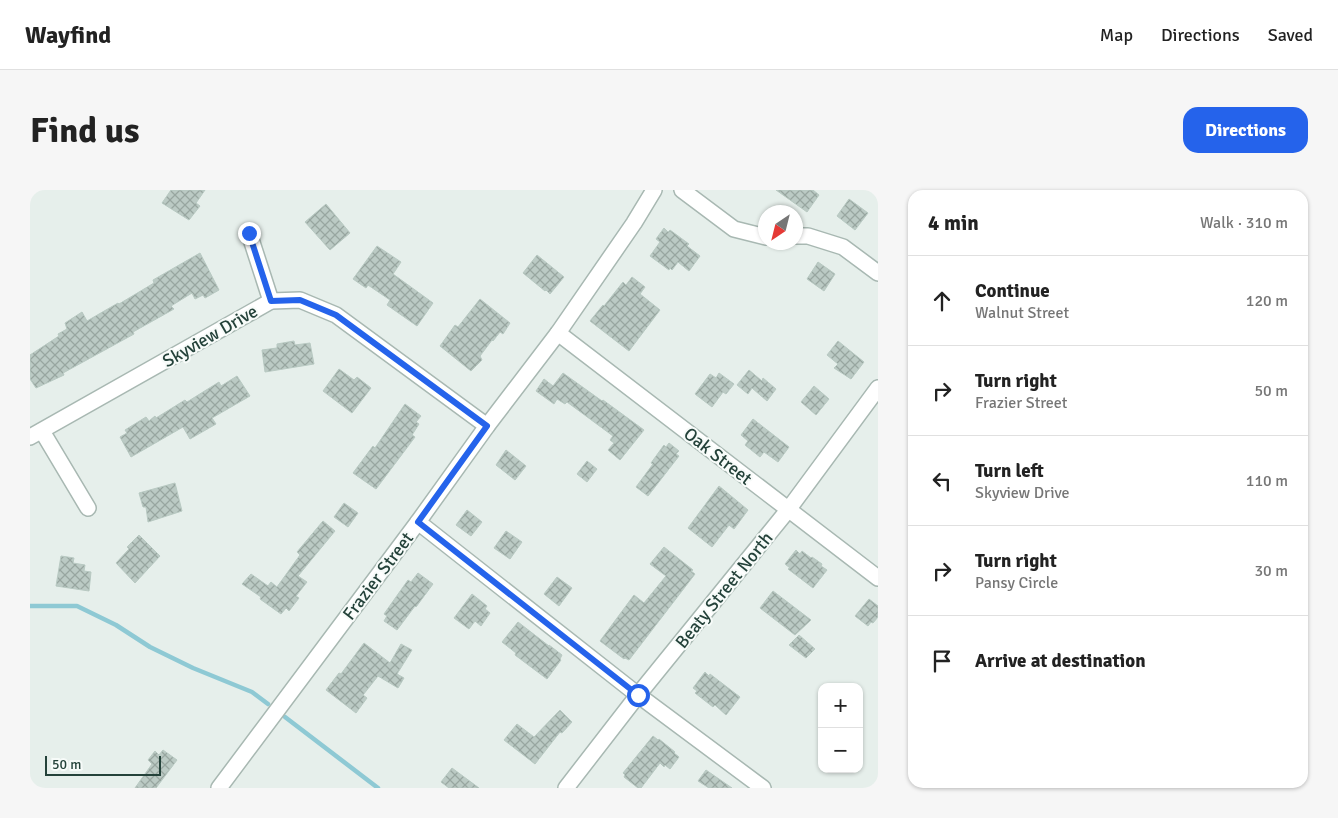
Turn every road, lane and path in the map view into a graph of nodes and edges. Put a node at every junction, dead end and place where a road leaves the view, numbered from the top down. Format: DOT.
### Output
graph roads {
  1 [pos="654,190"];
  2 [pos="682,190"];
  3 [pos="249,233"];
  4 [pos="758,235"];
  5 [pos="803,236"];
  6 [pos="878,273"];
  7 [pos="271,301"];
  8 [pos="558,334"];
  9 [pos="878,388"];
  10 [pos="487,426"];
  11 [pos="36,434"];
  12 [pos="88,508"];
  13 [pos="788,510"];
  14 [pos="418,522"];
  15 [pos="878,578"];
  16 [pos="638,695"];
  17 [pos="219,788"];
  18 [pos="566,788"];
  19 [pos="763,788"];
  1 -- 8 [label="street, Frazier Street"];
  2 -- 4 [label="street"];
  3 -- 7 [label="street"];
  5 -- 6 [label="street"];
  7 -- 10 [label="street, Skyview Drive"];
  7 -- 11 [label="street, Skyview Drive"];
  8 -- 10 [label="street, Frazier Street"];
  8 -- 13 [label="street, Oak Street"];
  9 -- 13 [label="street, Beaty Street North"];
  10 -- 14 [label="street, Frazier Street"];
  11 -- 12 [label="street"];
  13 -- 15 [label="street, Oak Street"];
  13 -- 16 [label="street, Beaty Street North"];
  14 -- 16 [label="street"];
  14 -- 17 [label="street, Frazier Street"];
  16 -- 18 [label="street, Beaty Street North"];
  16 -- 19 [label="street"];
}
